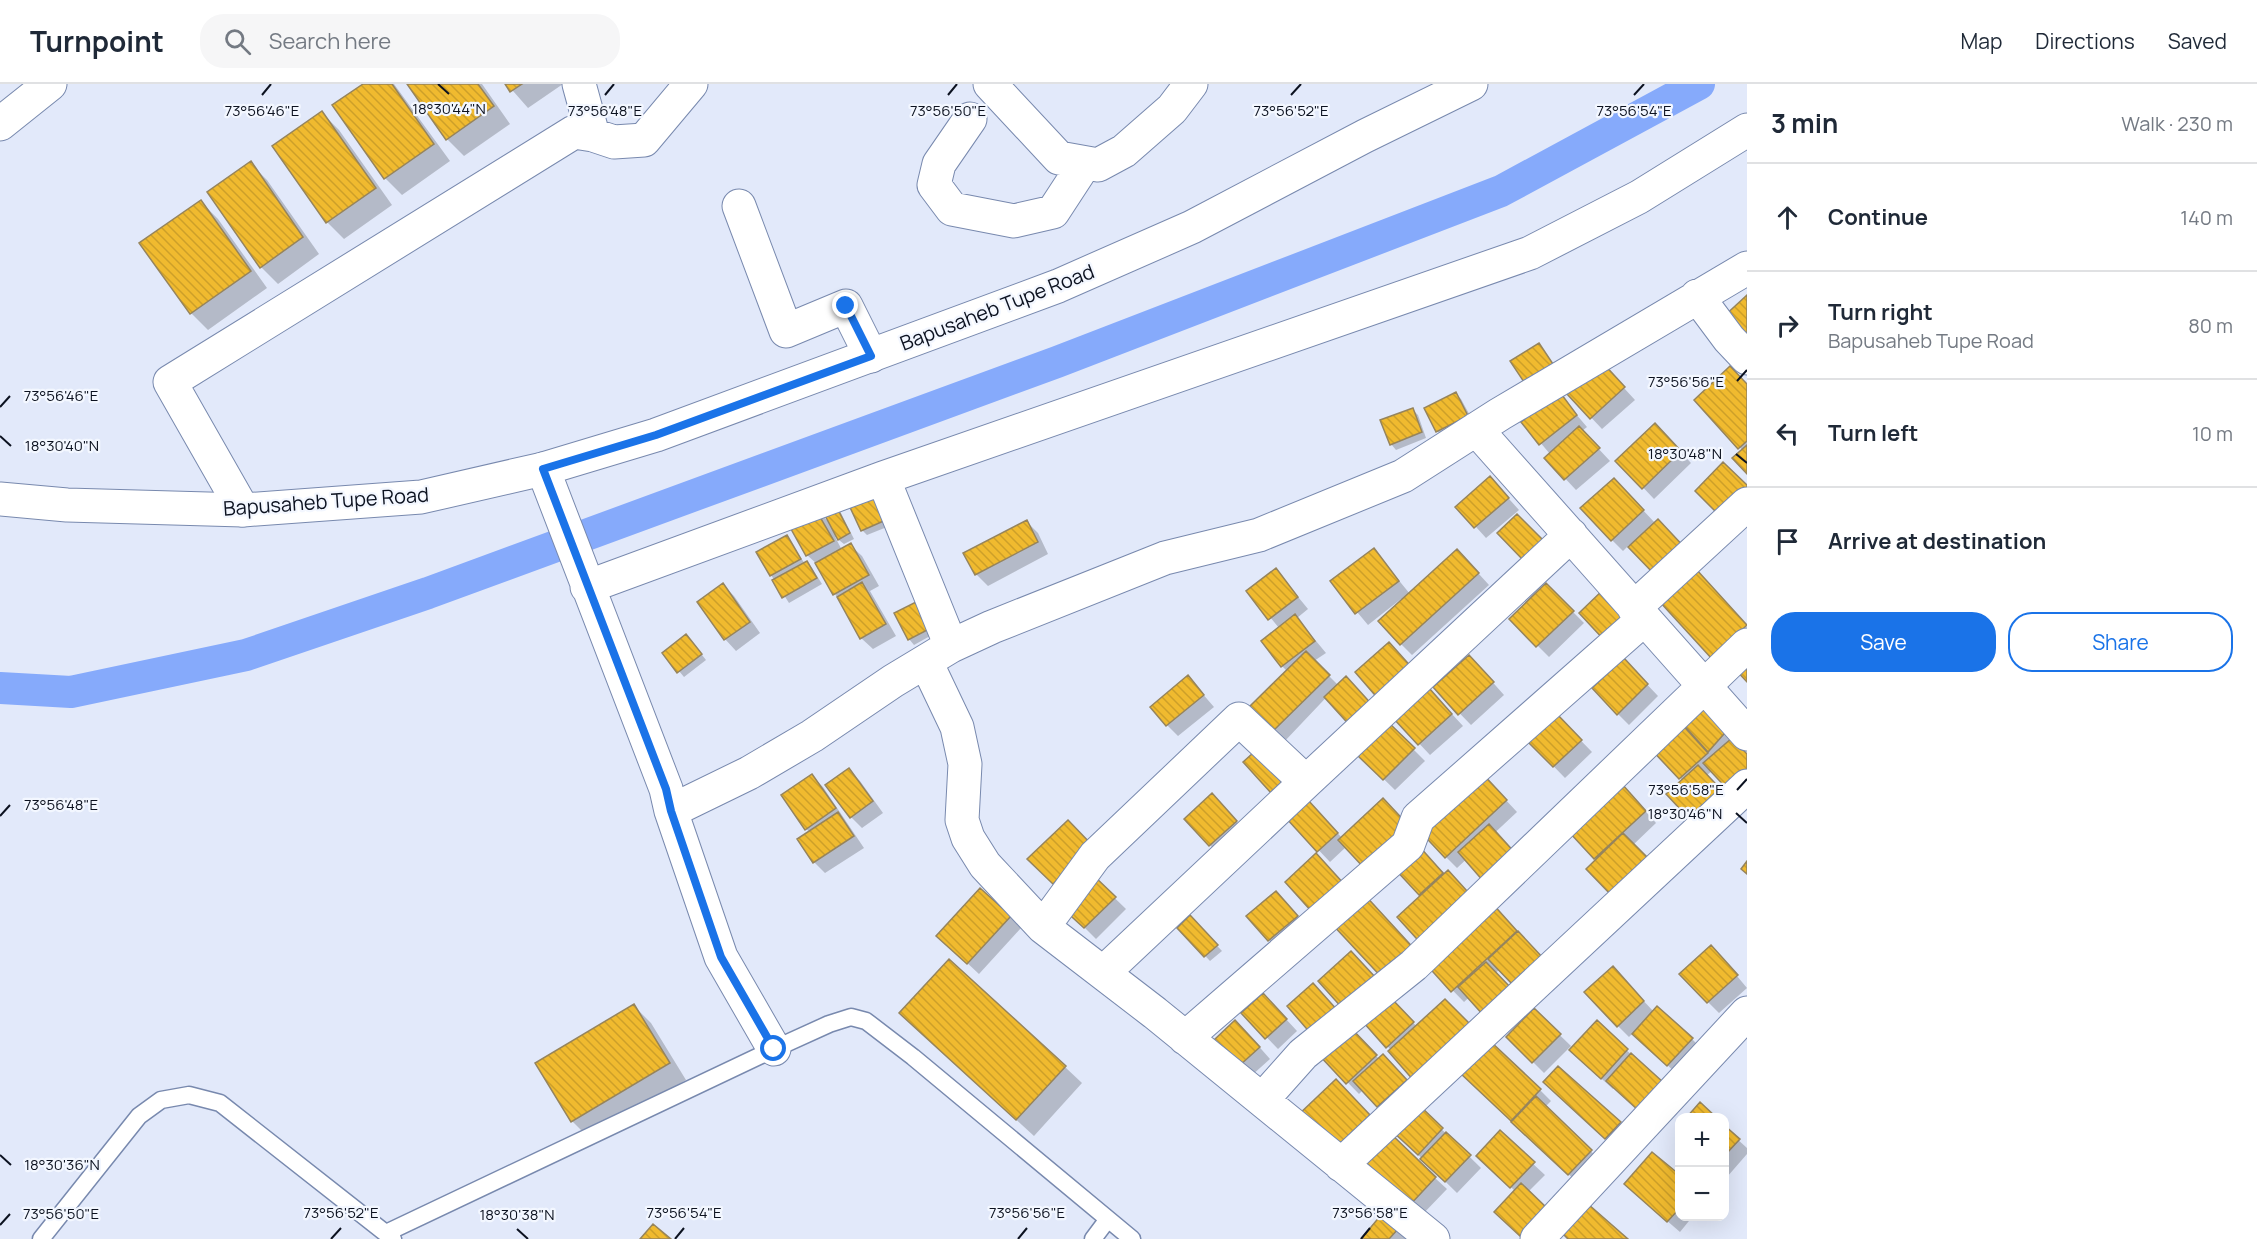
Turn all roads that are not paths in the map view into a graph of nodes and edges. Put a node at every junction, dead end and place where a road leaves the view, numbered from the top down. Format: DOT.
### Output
graph roads {
  1 [pos="50,84"];
  2 [pos="579,84"];
  3 [pos="691,84"];
  4 [pos="990,84"];
  5 [pos="1191,84"];
  6 [pos="1471,84"];
  7 [pos="970,119"];
  8 [pos="0,124"];
  9 [pos="1747,130"];
  10 [pos="593,135"];
  11 [pos="1085,163"];
  12 [pos="739,206"];
  13 [pos="1747,268"];
  14 [pos="1697,296"];
  15 [pos="871,356"];
  16 [pos="1747,358"];
  17 [pos="1476,429"];
  18 [pos="546,477"];
  19 [pos="884,477"];
  20 [pos="0,499"];
  21 [pos="1747,504"];
  22 [pos="243,510"];
  23 [pos="1571,535"];
  24 [pos="583,576"];
  25 [pos="1639,613"];
  26 [pos="1747,645"];
  27 [pos="939,654"];
  28 [pos="1704,685"];
  29 [pos="1745,728"];
  30 [pos="1306,782"];
  31 [pos="1747,786"];
  32 [pos="671,811"];
  33 [pos="1043,927"];
  34 [pos="1103,974"];
  35 [pos="1747,1013"];
  36 [pos="1185,1038"];
  37 [pos="774,1049"];
  38 [pos="1262,1100"];
  39 [pos="1341,1165"];
  40 [pos="1108,1219"];
  41 [pos="390,1236"];
  42 [pos="41,1239"];
  43 [pos="1093,1239"];
  44 [pos="1132,1239"];
  45 [pos="1433,1239"];
  46 [pos="1537,1239"];
  1 -- 8 [label="street"];
  2 -- 10 [label="street"];
  3 -- 10 [label="street"];
  4 -- 11 [label="street"];
  5 -- 11 [label="street"];
  6 -- 15 [label="street, Bapusaheb Tupe Road"];
  7 -- 11 [label="street"];
  9 -- 19 [label="street"];
  10 -- 22 [label="street"];
  12 -- 15 [label="street"];
  13 -- 14 [label="street"];
  14 -- 16 [label="street"];
  14 -- 17 [label="street"];
  15 -- 18 [label="street, Bapusaheb Tupe Road"];
  17 -- 23 [label="street"];
  17 -- 27 [label="street"];
  18 -- 22 [label="street, Bapusaheb Tupe Road"];
  18 -- 24 [label="street"];
  19 -- 24 [label="street"];
  19 -- 27 [label="street"];
  20 -- 22 [label="street, Bapusaheb Tupe Road"];
  21 -- 25 [label="street"];
  23 -- 25 [label="street"];
  23 -- 30 [label="street"];
  24 -- 32 [label="street"];
  25 -- 28 [label="street"];
  25 -- 36 [label="street"];
  26 -- 28 [label="street"];
  27 -- 32 [label="street"];
  27 -- 33 [label="street"];
  28 -- 29 [label="street"];
  28 -- 38 [label="street"];
  30 -- 33 [label="street"];
  30 -- 34 [label="street"];
  31 -- 39 [label="street"];
  32 -- 37 [label="street"];
  33 -- 34 [label="street"];
  34 -- 36 [label="street"];
  35 -- 46 [label="street"];
  36 -- 38 [label="street"];
  37 -- 40 [label="lane"];
  37 -- 41 [label="lane"];
  38 -- 39 [label="street"];
  39 -- 45 [label="street"];
  40 -- 43 [label="lane"];
  40 -- 44 [label="lane"];
  41 -- 42 [label="lane"];
}
